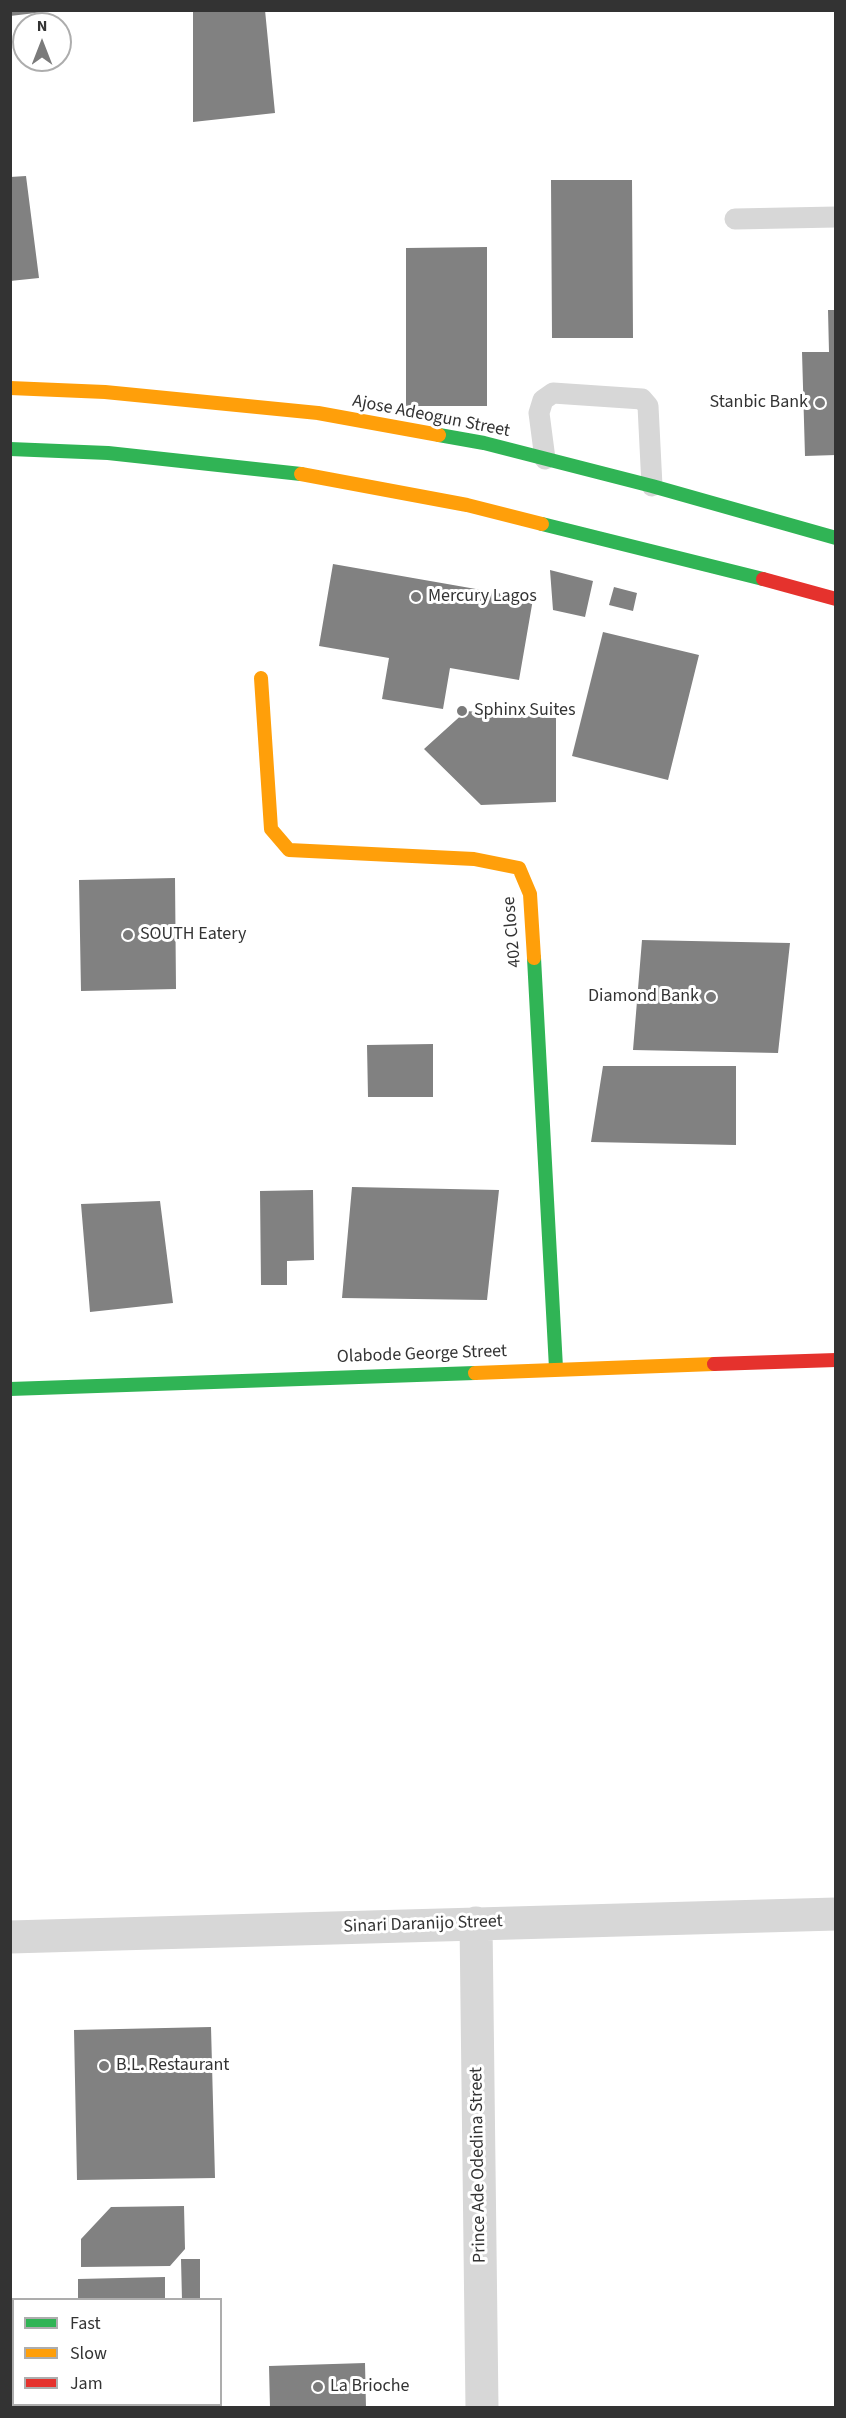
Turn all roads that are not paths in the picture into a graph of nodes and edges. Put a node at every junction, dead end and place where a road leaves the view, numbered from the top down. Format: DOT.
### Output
graph roads {
  1 [pos="836,218"];
  2 [pos="735,219"];
  3 [pos="10,388"];
  4 [pos="10,449"];
  5 [pos="545,459"];
  6 [pos="652,486"];
  7 [pos="836,538"];
  8 [pos="836,599"];
  9 [pos="261,678"];
  10 [pos="836,1360"];
  11 [pos="556,1368"];
  12 [pos="10,1389"];
  13 [pos="836,1914"];
  14 [pos="476,1923"];
  15 [pos="10,1937"];
  16 [pos="482,2408"];
  1 -- 2 [label="lane"];
  3 -- 5 [label="street, Ajose Adeogun Street"];
  4 -- 8 [label="street"];
  5 -- 6 [label="street, Ajose Adeogun Street"];
  5 -- 6 [label="lane"];
  6 -- 7 [label="street, Ajose Adeogun Street"];
  9 -- 11 [label="street, 402 Close"];
  10 -- 11 [label="street, Olabode George Street"];
  11 -- 12 [label="street, Olabode George Street"];
  13 -- 14 [label="street, Sinari Daranijo Street"];
  14 -- 15 [label="street, Sinari Daranijo Street"];
  14 -- 16 [label="street, Prince Ade Odedina Street"];
}
